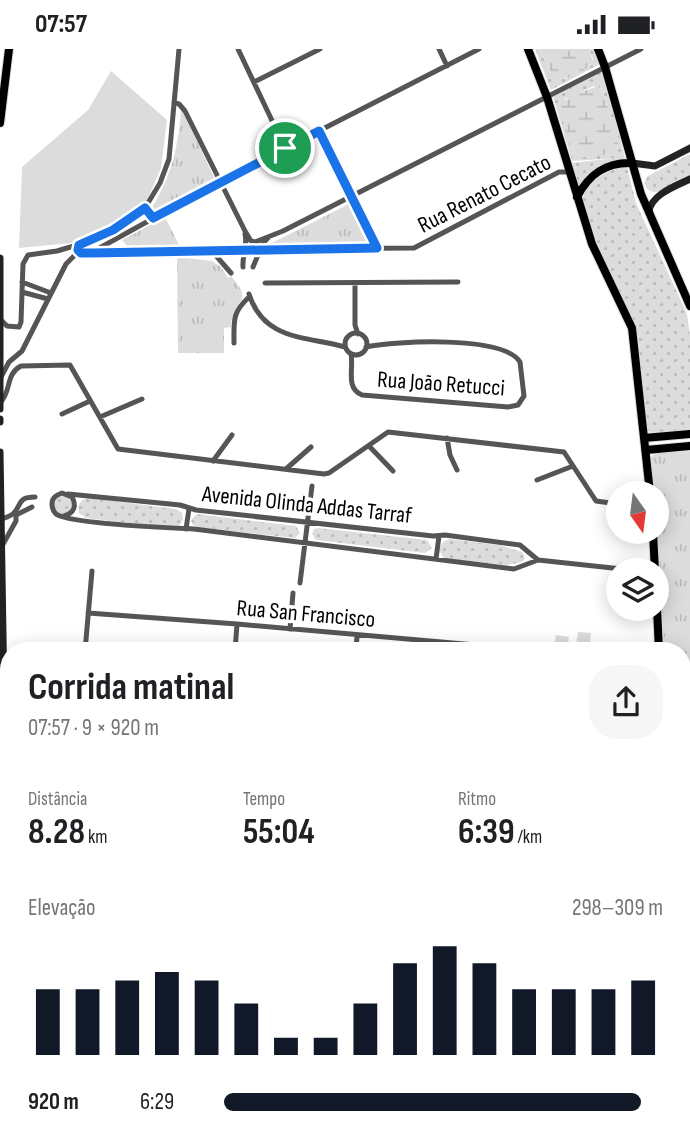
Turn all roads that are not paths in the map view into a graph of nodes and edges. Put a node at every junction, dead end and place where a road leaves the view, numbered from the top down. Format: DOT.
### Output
graph roads {
  1 [pos="9,49"];
  2 [pos="179,49"];
  3 [pos="238,49"];
  4 [pos="320,49"];
  5 [pos="439,49"];
  6 [pos="479,49"];
  7 [pos="528,49"];
  8 [pos="598,49"];
  9 [pos="641,49"];
  10 [pos="447,66"];
  11 [pos="605,67"];
  12 [pos="254,82"];
  13 [pos="547,97"];
  14 [pos="174,102"];
  15 [pos="0,123"];
  16 [pos="319,131"];
  17 [pos="285,148"];
  18 [pos="690,148"];
  19 [pos="632,163"];
  20 [pos="569,172"];
  21 [pos="690,179"];
  22 [pos="221,181"];
  23 [pos="352,196"];
  24 [pos="577,197"];
  25 [pos="145,208"];
  26 [pos="153,218"];
  27 [pos="651,218"];
  28 [pos="244,231"];
  29 [pos="271,237"];
  30 [pos="79,245"];
  31 [pos="377,248"];
  32 [pos="67,249"];
  33 [pos="262,249"];
  34 [pos="211,250"];
  35 [pos="246,250"];
  36 [pos="81,253"];
  37 [pos="92,253"];
  38 [pos="71,257"];
  39 [pos="0,258"];
  40 [pos="243,267"];
  41 [pos="253,267"];
  42 [pos="231,273"];
  43 [pos="22,282"];
  44 [pos="458,282"];
  45 [pos="265,283"];
  46 [pos="355,283"];
  47 [pos="22,292"];
  48 [pos="50,296"];
  49 [pos="690,306"];
  50 [pos="1,320"];
  51 [pos="19,327"];
  52 [pos="0,332"];
  53 [pos="355,334"];
  54 [pos="0,341"];
  55 [pos="234,343"];
  56 [pos="345,344"];
  57 [pos="366,345"];
  58 [pos="22,351"];
  59 [pos="351,354"];
  60 [pos="359,354"];
  61 [pos="353,364"];
  62 [pos="21,365"];
  63 [pos="1,377"];
  64 [pos="142,399"];
  65 [pos="90,401"];
  66 [pos="1,403"];
  67 [pos="0,409"];
  68 [pos="62,414"];
  69 [pos="100,417"];
  70 [pos="690,433"];
  71 [pos="232,435"];
  72 [pos="447,438"];
  73 [pos="644,438"];
  74 [pos="369,446"];
  75 [pos="690,446"];
  76 [pos="311,447"];
  77 [pos="646,450"];
  78 [pos="0,452"];
  79 [pos="213,461"];
  80 [pos="573,466"];
  81 [pos="286,470"];
  82 [pos="457,470"];
  83 [pos="393,471"];
  84 [pos="537,480"];
  85 [pos="649,481"];
  86 [pos="312,486"];
  87 [pos="68,494"];
  88 [pos="35,499"];
  89 [pos="606,502"];
  90 [pos="29,504"];
  91 [pos="189,509"];
  92 [pos="15,516"];
  93 [pos="64,516"];
  94 [pos="2,520"];
  95 [pos="308,523"];
  96 [pos="186,529"];
  97 [pos="439,535"];
  98 [pos="306,543"];
  99 [pos="2,546"];
  100 [pos="436,559"];
  101 [pos="538,560"];
  102 [pos="606,568"];
  103 [pos="92,571"];
  104 [pos="300,583"];
  105 [pos="293,593"];
  106 [pos="88,614"];
  107 [pos="658,621"];
  108 [pos="237,624"];
  109 [pos="290,629"];
  110 [pos="357,636"];
  111 [pos="3,642"];
  112 [pos="86,642"];
  113 [pos="236,642"];
  114 [pos="357,642"];
  115 [pos="427,642"];
  116 [pos="659,642"];
  1 -- 15 [label="main road"];
  2 -- 14 [label="street"];
  3 -- 12 [label="street"];
  4 -- 12 [label="street"];
  5 -- 10 [label="street"];
  6 -- 10 [label="street"];
  7 -- 13 [label="main road"];
  8 -- 11 [label="main road"];
  9 -- 11 [label="street"];
  10 -- 16 [label="street"];
  11 -- 13 [label="street"];
  11 -- 19 [label="main road"];
  12 -- 17 [label="street"];
  13 -- 20 [label="main road"];
  13 -- 23 [label="street"];
  14 -- 22 [label="street"];
  14 -- 25 [label="street"];
  16 -- 17 [label="street"];
  16 -- 23 [label="street"];
  17 -- 22 [label="street"];
  18 -- 19 [label="main road"];
  19 -- 24 [label="main road"];
  19 -- 27 [label="main road"];
  20 -- 24 [label="main road"];
  20 -- 31 [label="street, Rua Renato Cecato"];
  21 -- 27 [label="main road"];
  22 -- 26 [label="street"];
  22 -- 28 [label="street"];
  23 -- 29 [label="street"];
  23 -- 31 [label="street"];
  24 -- 73 [label="main road"];
  25 -- 26 [label="street"];
  25 -- 30 [label="street"];
  26 -- 37 [label="street"];
  27 -- 49 [label="main road"];
  28 -- 29 [label="street"];
  28 -- 35 [label="street"];
  29 -- 33 [label="street"];
  30 -- 32 [label="street"];
  30 -- 36 [label="street"];
  31 -- 33 [label="street"];
  32 -- 38 [label="street"];
  32 -- 43 [label="street"];
  33 -- 35 [label="street"];
  33 -- 41 [label="street"];
  34 -- 35 [label="street"];
  34 -- 37 [label="street"];
  34 -- 42 [label="street"];
  35 -- 40 [label="street"];
  36 -- 37 [label="street"];
  36 -- 38 [label="street"];
  38 -- 48 [label="street"];
  39 -- 50 [label="main road"];
  43 -- 47 [label="street"];
  43 -- 48 [label="street"];
  44 -- 46 [label="street"];
  45 -- 46 [label="street"];
  46 -- 53 [label="street"];
  47 -- 48 [label="street"];
  47 -- 51 [label="street"];
  48 -- 58 [label="street"];
  50 -- 51 [label="street"];
  50 -- 52 [label="main road"];
  51 -- 52 [label="street"];
  52 -- 54 [label="main road"];
  53 -- 56 [label="street"];
  53 -- 57 [label="street"];
  54 -- 63 [label="main road"];
  55 -- 56 [label="street"];
  56 -- 59 [label="street"];
  57 -- 60 [label="street"];
  57 -- 61 [label="street, Rua João Retucci"];
  58 -- 62 [label="street"];
  58 -- 63 [label="street"];
  59 -- 60 [label="street"];
  59 -- 61 [label="street, Rua João Retucci"];
  60 -- 61 [label="street, Rua João Retucci"];
  62 -- 65 [label="street"];
  62 -- 66 [label="street"];
  63 -- 66 [label="main road"];
  64 -- 69 [label="street"];
  65 -- 68 [label="street"];
  65 -- 69 [label="street"];
  66 -- 67 [label="main road"];
  69 -- 79 [label="street"];
  70 -- 73 [label="main road"];
  71 -- 79 [label="street"];
  72 -- 74 [label="street"];
  72 -- 80 [label="street"];
  72 -- 82 [label="street"];
  73 -- 77 [label="main road"];
  74 -- 81 [label="street"];
  74 -- 83 [label="street"];
  75 -- 77 [label="main road"];
  76 -- 81 [label="street"];
  77 -- 85 [label="main road"];
  78 -- 94 [label="main road"];
  79 -- 81 [label="street"];
  80 -- 84 [label="street"];
  80 -- 89 [label="street"];
  86 -- 95 [label="street"];
  87 -- 91 [label="street, Avenida Olinda Addas Tarraf"];
  87 -- 93 [label="street"];
  87 -- 93 [label="street"];
  88 -- 90 [label="street"];
  90 -- 92 [label="street"];
  90 -- 92 [label="street"];
  91 -- 95 [label="street, Avenida Olinda Addas Tarraf"];
  91 -- 96 [label="street"];
  92 -- 94 [label="street"];
  92 -- 99 [label="street"];
  93 -- 96 [label="street, Avenida Olinda Addas Tarraf"];
  94 -- 99 [label="main road"];
  95 -- 97 [label="street, Avenida Olinda Addas Tarraf"];
  95 -- 98 [label="street"];
  96 -- 98 [label="street, Avenida Olinda Addas Tarraf"];
  97 -- 100 [label="street"];
  97 -- 101 [label="street, Avenida Olinda Addas Tarraf"];
  98 -- 100 [label="street, Avenida Olinda Addas Tarraf"];
  98 -- 104 [label="street"];
  99 -- 111 [label="main road"];
  100 -- 101 [label="street, Avenida Olinda Addas Tarraf"];
  101 -- 102 [label="street, Avenida Olinda Addas Tarraf"];
  103 -- 106 [label="street"];
  105 -- 109 [label="street"];
  106 -- 108 [label="street, Rua San Francisco"];
  106 -- 112 [label="street"];
  107 -- 116 [label="main road"];
  108 -- 109 [label="street, Rua San Francisco"];
  108 -- 113 [label="street"];
  109 -- 110 [label="street, Rua San Francisco"];
  110 -- 114 [label="street"];
  110 -- 115 [label="street, Rua San Francisco"];
}
